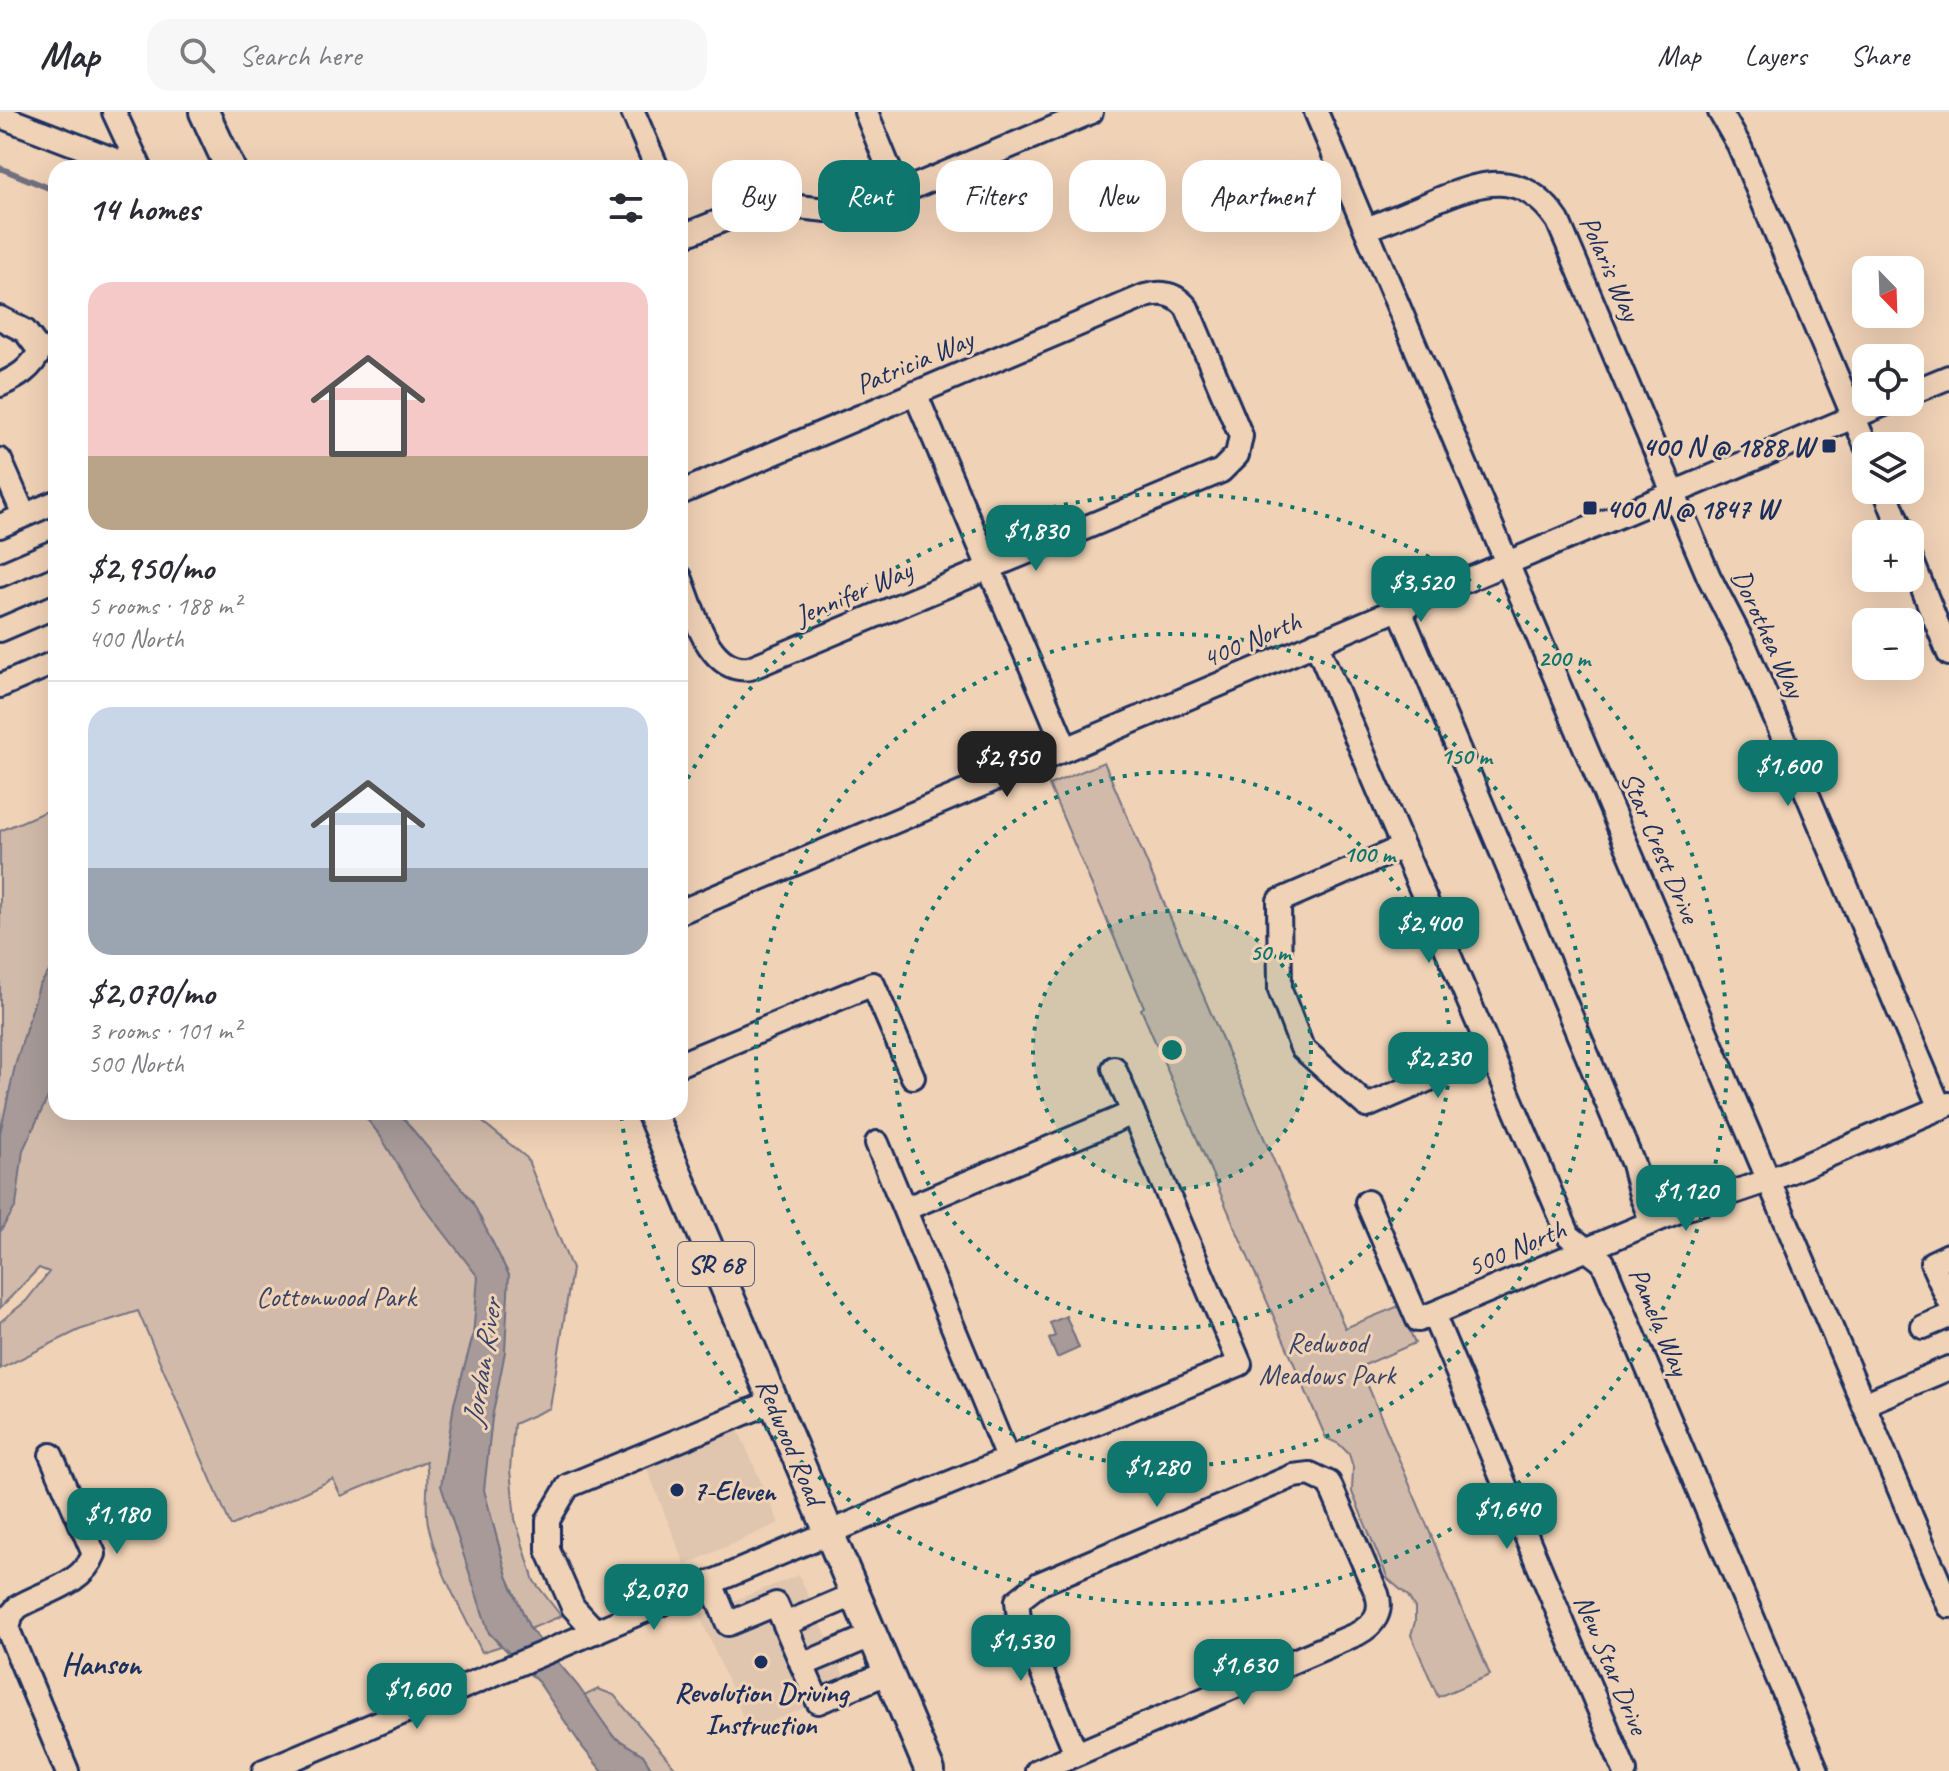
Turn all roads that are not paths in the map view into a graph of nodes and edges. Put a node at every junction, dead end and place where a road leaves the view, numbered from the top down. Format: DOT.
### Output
graph roads {
  1 [pos="114,112"];
  2 [pos="204,112"];
  3 [pos="633,112"];
  4 [pos="866,112"];
  5 [pos="1091,112"];
  6 [pos="1316,112"];
  7 [pos="1720,112"];
  8 [pos="0,116"];
  9 [pos="117,160"];
  10 [pos="135,160"];
  11 [pos="226,160"];
  12 [pos="654,160"];
  13 [pos="886,160"];
  14 [pos="920,184"];
  15 [pos="818,210"];
  16 [pos="688,229"];
  17 [pos="1366,229"];
  18 [pos="1174,296"];
  19 [pos="0,318"];
  20 [pos="1949,377"];
  21 [pos="0,385"];
  22 [pos="1924,387"];
  23 [pos="915,393"];
  24 [pos="1853,417"];
  25 [pos="1860,432"];
  26 [pos="0,460"];
  27 [pos="688,490"];
  28 [pos="1674,493"];
  29 [pos="48,505"];
  30 [pos="24,515"];
  31 [pos="0,526"];
  32 [pos="48,554"];
  33 [pos="1508,563"];
  34 [pos="989,568"];
  35 [pos="0,575"];
  36 [pos="1924,591"];
  37 [pos="688,595"];
  38 [pos="1399,608"];
  39 [pos="48,609"];
  40 [pos="0,630"];
  41 [pos="1316,643"];
  42 [pos="1949,654"];
  43 [pos="48,665"];
  44 [pos="0,686"];
  45 [pos="1066,749"];
  46 [pos="1403,847"];
  47 [pos="688,909"];
  48 [pos="1491,1053"];
  49 [pos="688,1061"];
  50 [pos="1114,1068"];
  51 [pos="913,1077"];
  52 [pos="1944,1106"];
  53 [pos="1133,1113"];
  54 [pos="654,1120"];
  55 [pos="877,1143"];
  56 [pos="1770,1180"];
  57 [pos="1367,1202"];
  58 [pos="905,1209"];
  59 [pos="1652,1222"];
  60 [pos="1588,1249"];
  61 [pos="1949,1255"];
  62 [pos="1949,1301"];
  63 [pos="1949,1316"];
  64 [pos="1425,1317"];
  65 [pos="1923,1327"];
  66 [pos="1949,1368"];
  67 [pos="774,1401"];
  68 [pos="1864,1404"];
  69 [pos="51,1455"];
  70 [pos="1008,1460"];
  71 [pos="830,1533"];
  72 [pos="711,1583"];
  73 [pos="856,1594"];
  74 [pos="1949,1606"];
  75 [pos="785,1624"];
  76 [pos="586,1635"];
  77 [pos="873,1635"];
  78 [pos="4,1638"];
  79 [pos="802,1665"];
  80 [pos="889,1672"];
  81 [pos="1076,1753"];
  82 [pos="67,1771"];
  83 [pos="264,1771"];
  84 [pos="930,1771"];
  85 [pos="1037,1771"];
  86 [pos="1625,1771"];
  87 [pos="1817,1771"];
  1 -- 10 [label="street"];
  2 -- 11 [label="main road"];
  3 -- 12 [label="street"];
  4 -- 13 [label="street"];
  5 -- 14 [label="street"];
  6 -- 17 [label="street, Star Crest Drive"];
  7 -- 24 [label="street"];
  8 -- 9 [label="street"];
  15 -- 16 [label="street"];
  17 -- 28 [label="street, Polaris Way"];
  17 -- 33 [label="street, Star Crest Drive"];
  18 -- 23 [label="street, Patricia Way"];
  18 -- 34 [label="street, Jennifer Way"];
  19 -- 21 [label="street"];
  20 -- 22 [label="street"];
  23 -- 27 [label="street, Patricia Way"];
  23 -- 34 [label="street"];
  24 -- 25 [label="street"];
  24 -- 28 [label="street, 400 North"];
  26 -- 30 [label="street"];
  28 -- 33 [label="street, 400 North"];
  28 -- 52 [label="street, Dorothea Way"];
  29 -- 30 [label="street"];
  30 -- 31 [label="street"];
  32 -- 35 [label="street"];
  33 -- 38 [label="street, 400 North"];
  33 -- 56 [label="street, Star Crest Drive"];
  34 -- 37 [label="street, Jennifer Way"];
  34 -- 45 [label="street"];
  36 -- 42 [label="street"];
  38 -- 41 [label="street, 400 North"];
  38 -- 59 [label="street"];
  39 -- 40 [label="street"];
  41 -- 45 [label="street, 400 North"];
  41 -- 46 [label="street, Pamela Way"];
  43 -- 44 [label="street"];
  45 -- 47 [label="street, 400 North"];
  46 -- 48 [label="street, Pamela Way"];
  46 -- 48 [label="street"];
  48 -- 60 [label="street, Pamela Way"];
  49 -- 51 [label="street"];
  50 -- 53 [label="street"];
  52 -- 56 [label="street, 500 North"];
  53 -- 58 [label="street"];
  53 -- 70 [label="street"];
  54 -- 67 [label="main road, Redwood Road / SR 68"];
  55 -- 58 [label="street"];
  56 -- 59 [label="street, 500 North"];
  56 -- 68 [label="street, Star Crest Drive"];
  57 -- 64 [label="street, New Star Drive"];
  58 -- 70 [label="street"];
  59 -- 60 [label="street, 500 North"];
  60 -- 64 [label="street, 500 North"];
  60 -- 87 [label="street, Pamela Way"];
  61 -- 62 [label="street"];
  63 -- 65 [label="street"];
  64 -- 86 [label="street, New Star Drive"];
  66 -- 68 [label="street"];
  67 -- 71 [label="main road, Redwood Road / SR 68"];
  67 -- 76 [label="street"];
  68 -- 74 [label="street, Star Crest Drive"];
  69 -- 78 [label="street"];
  70 -- 71 [label="street"];
  71 -- 72 [label="street"];
  71 -- 73 [label="main road, Redwood Road / SR 68"];
  72 -- 75 [label="street"];
  72 -- 76 [label="street"];
  73 -- 75 [label="street"];
  73 -- 77 [label="main road, Redwood Road / SR 68"];
  75 -- 79 [label="street"];
  76 -- 83 [label="street"];
  77 -- 79 [label="street"];
  77 -- 80 [label="main road, Redwood Road / SR 68"];
  78 -- 82 [label="street"];
  79 -- 80 [label="street"];
  80 -- 84 [label="main road, Redwood Road / SR 68"];
  81 -- 81 [label="street"];
  81 -- 85 [label="street"];
}
